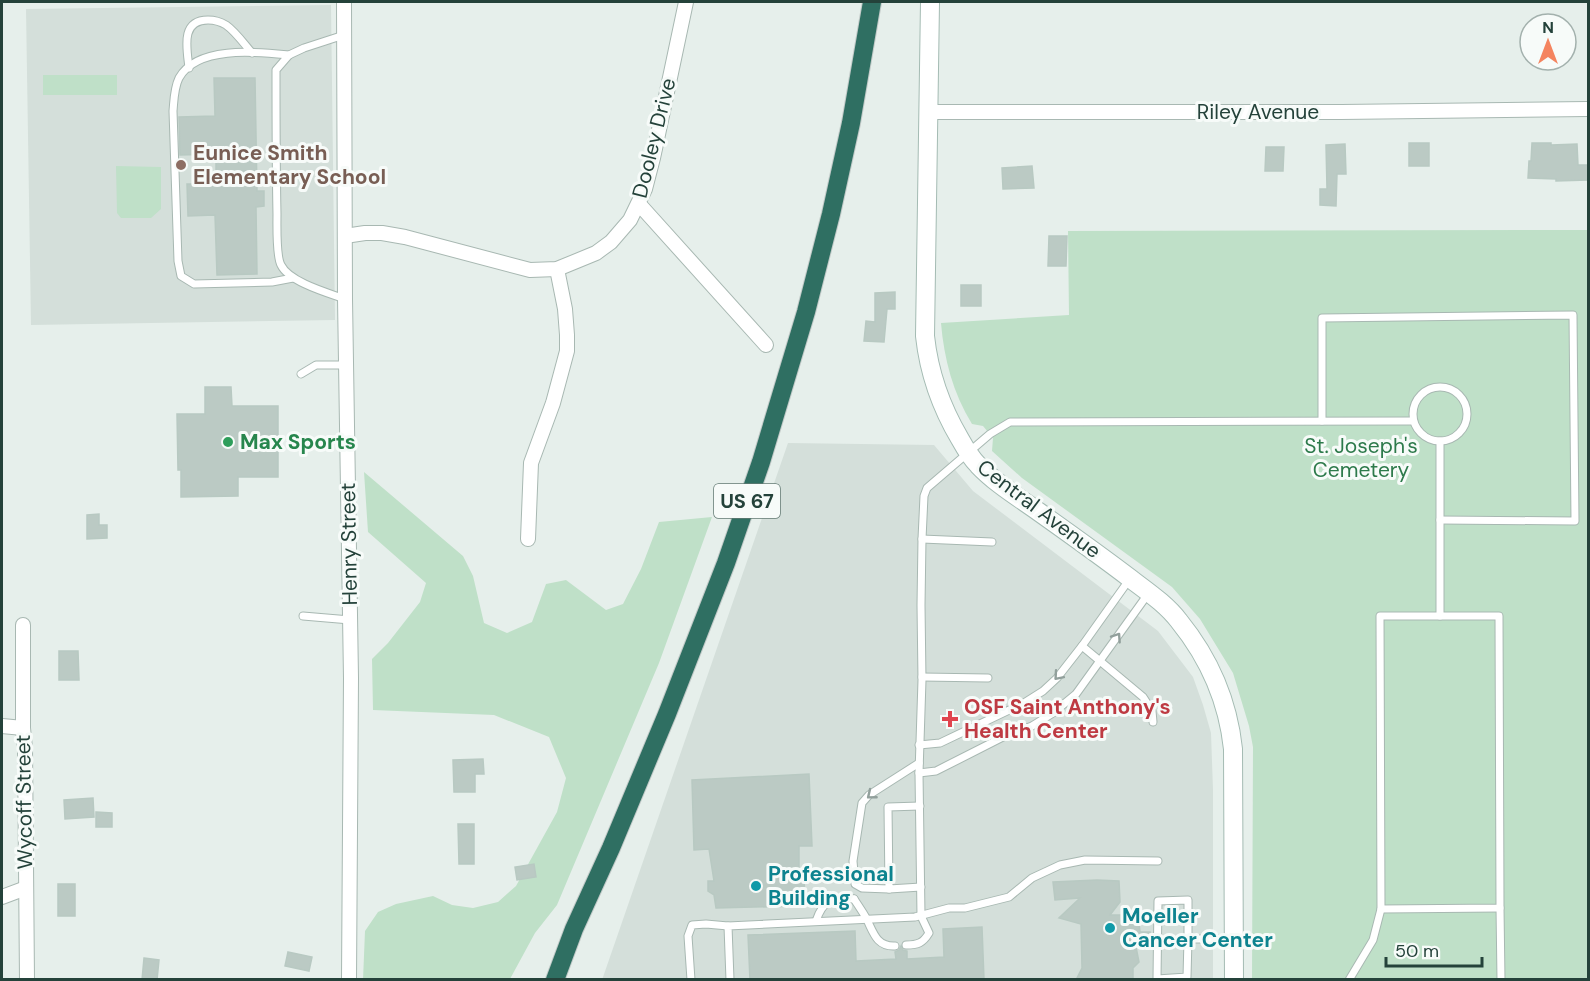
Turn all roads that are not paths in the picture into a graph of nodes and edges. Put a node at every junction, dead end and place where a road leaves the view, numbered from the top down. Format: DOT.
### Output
graph roads {
  1 [pos="344,2"];
  2 [pos="686,2"];
  3 [pos="872,2"];
  4 [pos="930,2"];
  5 [pos="344,35"];
  6 [pos="252,53"];
  7 [pos="289,55"];
  8 [pos="189,68"];
  9 [pos="1588,109"];
  10 [pos="928,112"];
  11 [pos="639,204"];
  12 [pos="345,237"];
  13 [pos="557,269"];
  14 [pos="293,278"];
  15 [pos="345,299"];
  16 [pos="766,345"];
  17 [pos="346,365"];
  18 [pos="301,374"];
  19 [pos="1322,421"];
  20 [pos="1413,421"];
  21 [pos="1440,441"];
  22 [pos="968,452"];
  23 [pos="1440,520"];
  24 [pos="528,539"];
  25 [pos="922,539"];
  26 [pos="992,542"];
  27 [pos="1131,578"];
  28 [pos="1149,593"];
  29 [pos="303,616"];
  30 [pos="1440,616"];
  31 [pos="350,620"];
  32 [pos="23,625"];
  33 [pos="1082,646"];
  34 [pos="1101,662"];
  35 [pos="922,677"];
  36 [pos="988,678"];
  37 [pos="1153,722"];
  38 [pos="2,726"];
  39 [pos="23,728"];
  40 [pos="920,745"];
  41 [pos="920,763"];
  42 [pos="920,773"];
  43 [pos="920,806"];
  44 [pos="1158,861"];
  45 [pos="921,887"];
  46 [pos="26,888"];
  47 [pos="862,888"];
  48 [pos="889,889"];
  49 [pos="2,897"];
  50 [pos="854,899"];
  51 [pos="1500,908"];
  52 [pos="1381,909"];
  53 [pos="921,916"];
  54 [pos="867,919"];
  55 [pos="816,921"];
  56 [pos="728,926"];
  57 [pos="1188,939"];
  58 [pos="1234,939"];
  59 [pos="906,945"];
  60 [pos="895,946"];
  61 [pos="27,980"];
  62 [pos="349,980"];
  63 [pos="555,980"];
  64 [pos="691,980"];
  65 [pos="730,980"];
  66 [pos="1234,980"];
  67 [pos="1349,980"];
  68 [pos="1501,980"];
  1 -- 5 [label="street, Henry Street"];
  2 -- 11 [label="street, Dooley Drive"];
  3 -- 63 [label="highway, US 67"];
  4 -- 10 [label="street, Central Avenue"];
  5 -- 7 [label="lane"];
  5 -- 12 [label="street, Henry Street"];
  6 -- 7 [label="lane"];
  6 -- 8 [label="lane"];
  6 -- 8 [label="lane"];
  7 -- 14 [label="lane"];
  8 -- 14 [label="lane"];
  9 -- 10 [label="street, Riley Avenue"];
  10 -- 22 [label="street, Central Avenue"];
  11 -- 13 [label="street, Dooley Drive"];
  11 -- 16 [label="street"];
  12 -- 13 [label="street, Dooley Drive"];
  12 -- 15 [label="street, Henry Street"];
  13 -- 24 [label="street"];
  14 -- 15 [label="lane"];
  15 -- 17 [label="street, Henry Street"];
  17 -- 18 [label="lane"];
  17 -- 31 [label="street, Henry Street"];
  19 -- 20 [label="lane"];
  19 -- 22 [label="lane"];
  19 -- 23 [label="lane"];
  20 -- 21 [label="lane"];
  20 -- 21 [label="lane"];
  21 -- 23 [label="lane"];
  22 -- 25 [label="lane"];
  22 -- 27 [label="street, Central Avenue"];
  23 -- 30 [label="lane"];
  25 -- 26 [label="lane"];
  25 -- 35 [label="lane"];
  27 -- 28 [label="street, Central Avenue"];
  27 -- 33 [label="lane"];
  34 -- 28 [label="lane, one-way"];
  28 -- 58 [label="street, Central Avenue"];
  29 -- 31 [label="lane"];
  30 -- 51 [label="lane"];
  30 -- 52 [label="lane"];
  31 -- 62 [label="street, Henry Street"];
  32 -- 39 [label="street, Wycoff Street"];
  33 -- 34 [label="lane"];
  33 -- 40 [label="lane, one-way"];
  34 -- 37 [label="lane"];
  34 -- 42 [label="lane"];
  35 -- 36 [label="lane"];
  35 -- 40 [label="lane"];
  38 -- 39 [label="street"];
  39 -- 46 [label="street, Wycoff Street"];
  40 -- 41 [label="lane"];
  41 -- 42 [label="lane"];
  41 -- 47 [label="lane, one-way"];
  42 -- 43 [label="lane"];
  43 -- 45 [label="lane"];
  43 -- 48 [label="lane"];
  44 -- 53 [label="lane"];
  45 -- 48 [label="lane"];
  45 -- 53 [label="lane"];
  46 -- 49 [label="street"];
  46 -- 61 [label="street, Wycoff Street"];
  47 -- 48 [label="lane"];
  47 -- 50 [label="lane"];
  50 -- 54 [label="lane"];
  50 -- 55 [label="lane"];
  51 -- 52 [label="lane"];
  51 -- 68 [label="lane"];
  52 -- 67 [label="lane"];
  53 -- 54 [label="lane"];
  53 -- 59 [label="lane"];
  54 -- 55 [label="lane"];
  54 -- 60 [label="lane"];
  55 -- 56 [label="lane"];
  56 -- 64 [label="lane"];
  56 -- 65 [label="lane"];
  57 -- 57 [label="lane"];
  57 -- 58 [label="lane"];
  58 -- 66 [label="street, Central Avenue"];
}
